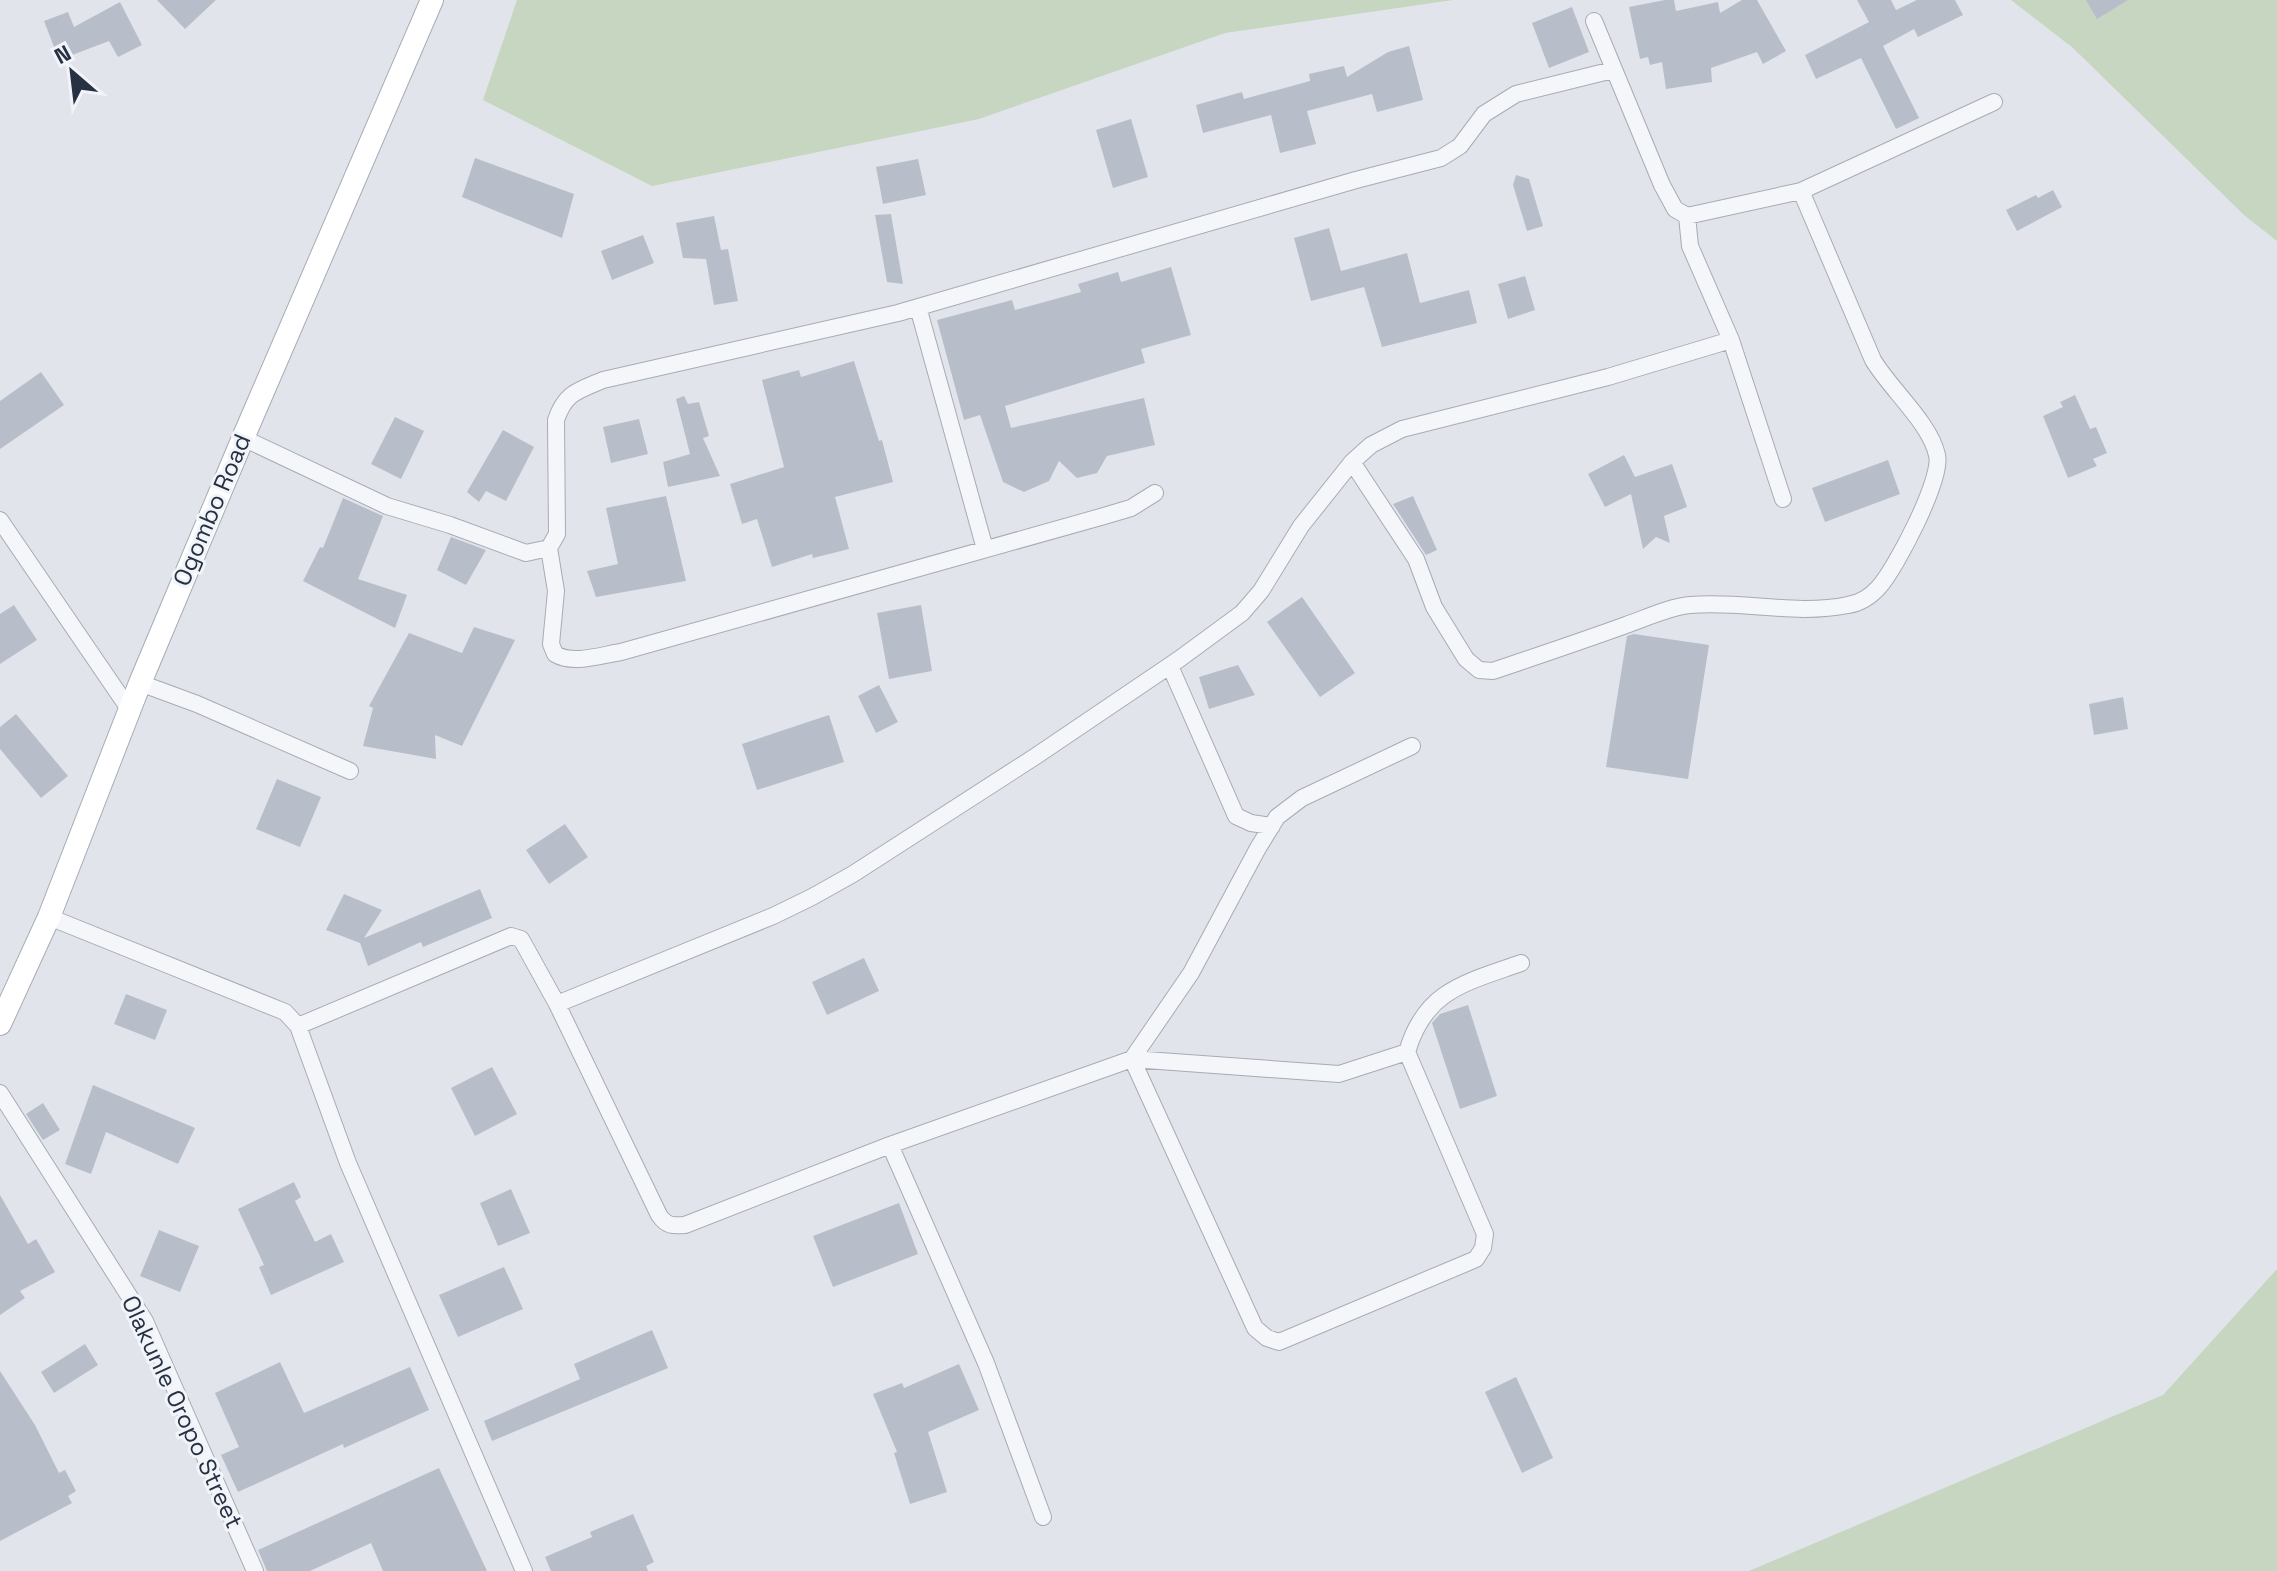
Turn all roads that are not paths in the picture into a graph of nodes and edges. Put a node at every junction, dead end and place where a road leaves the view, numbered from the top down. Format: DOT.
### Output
graph roads {
  1 [pos="432,0"];
  2 [pos="1594,21"];
  3 [pos="1613,70"];
  4 [pos="1994,102"];
  5 [pos="1801,191"];
  6 [pos="1687,216"];
  7 [pos="918,307"];
  8 [pos="1731,340"];
  9 [pos="243,438"];
  10 [pos="1352,462"];
  11 [pos="1155,493"];
  12 [pos="1783,499"];
  13 [pos="0,520"];
  14 [pos="549,548"];
  15 [pos="985,549"];
  16 [pos="1170,666"];
  17 [pos="140,683"];
  18 [pos="129,709"];
  19 [pos="1412,746"];
  20 [pos="350,771"];
  21 [pos="1272,826"];
  22 [pos="49,917"];
  23 [pos="1521,963"];
  24 [pos="557,1004"];
  25 [pos="0,1024"];
  26 [pos="298,1026"];
  27 [pos="1407,1052"];
  28 [pos="1132,1059"];
  29 [pos="0,1093"];
  30 [pos="890,1145"];
  31 [pos="1043,1517"];
  32 [pos="255,1571"];
  33 [pos="524,1571"];
  1 -- 9 [label="main road, Ogombo Road"];
  2 -- 3 [label="street"];
  3 -- 6 [label="street"];
  3 -- 7 [label="street"];
  4 -- 5 [label="street"];
  5 -- 6 [label="street"];
  5 -- 10 [label="street"];
  6 -- 8 [label="street"];
  7 -- 14 [label="street"];
  7 -- 15 [label="street"];
  8 -- 10 [label="street"];
  8 -- 12 [label="street"];
  9 -- 14 [label="street"];
  9 -- 17 [label="main road, Ogombo Road"];
  10 -- 16 [label="street"];
  11 -- 15 [label="street"];
  13 -- 18 [label="street"];
  14 -- 15 [label="street"];
  16 -- 21 [label="street"];
  16 -- 24 [label="street"];
  17 -- 18 [label="main road, Ogombo Road"];
  17 -- 20 [label="street"];
  18 -- 22 [label="main road, Ogombo Road"];
  19 -- 21 [label="street"];
  21 -- 28 [label="street"];
  22 -- 25 [label="main road, Ogombo Road"];
  22 -- 26 [label="street"];
  23 -- 27 [label="street"];
  24 -- 26 [label="street"];
  24 -- 30 [label="street"];
  26 -- 33 [label="street"];
  27 -- 28 [label="street"];
  27 -- 28 [label="street"];
  28 -- 30 [label="street"];
  29 -- 32 [label="street, Olakunle Oropo Street"];
  30 -- 31 [label="street"];
}
